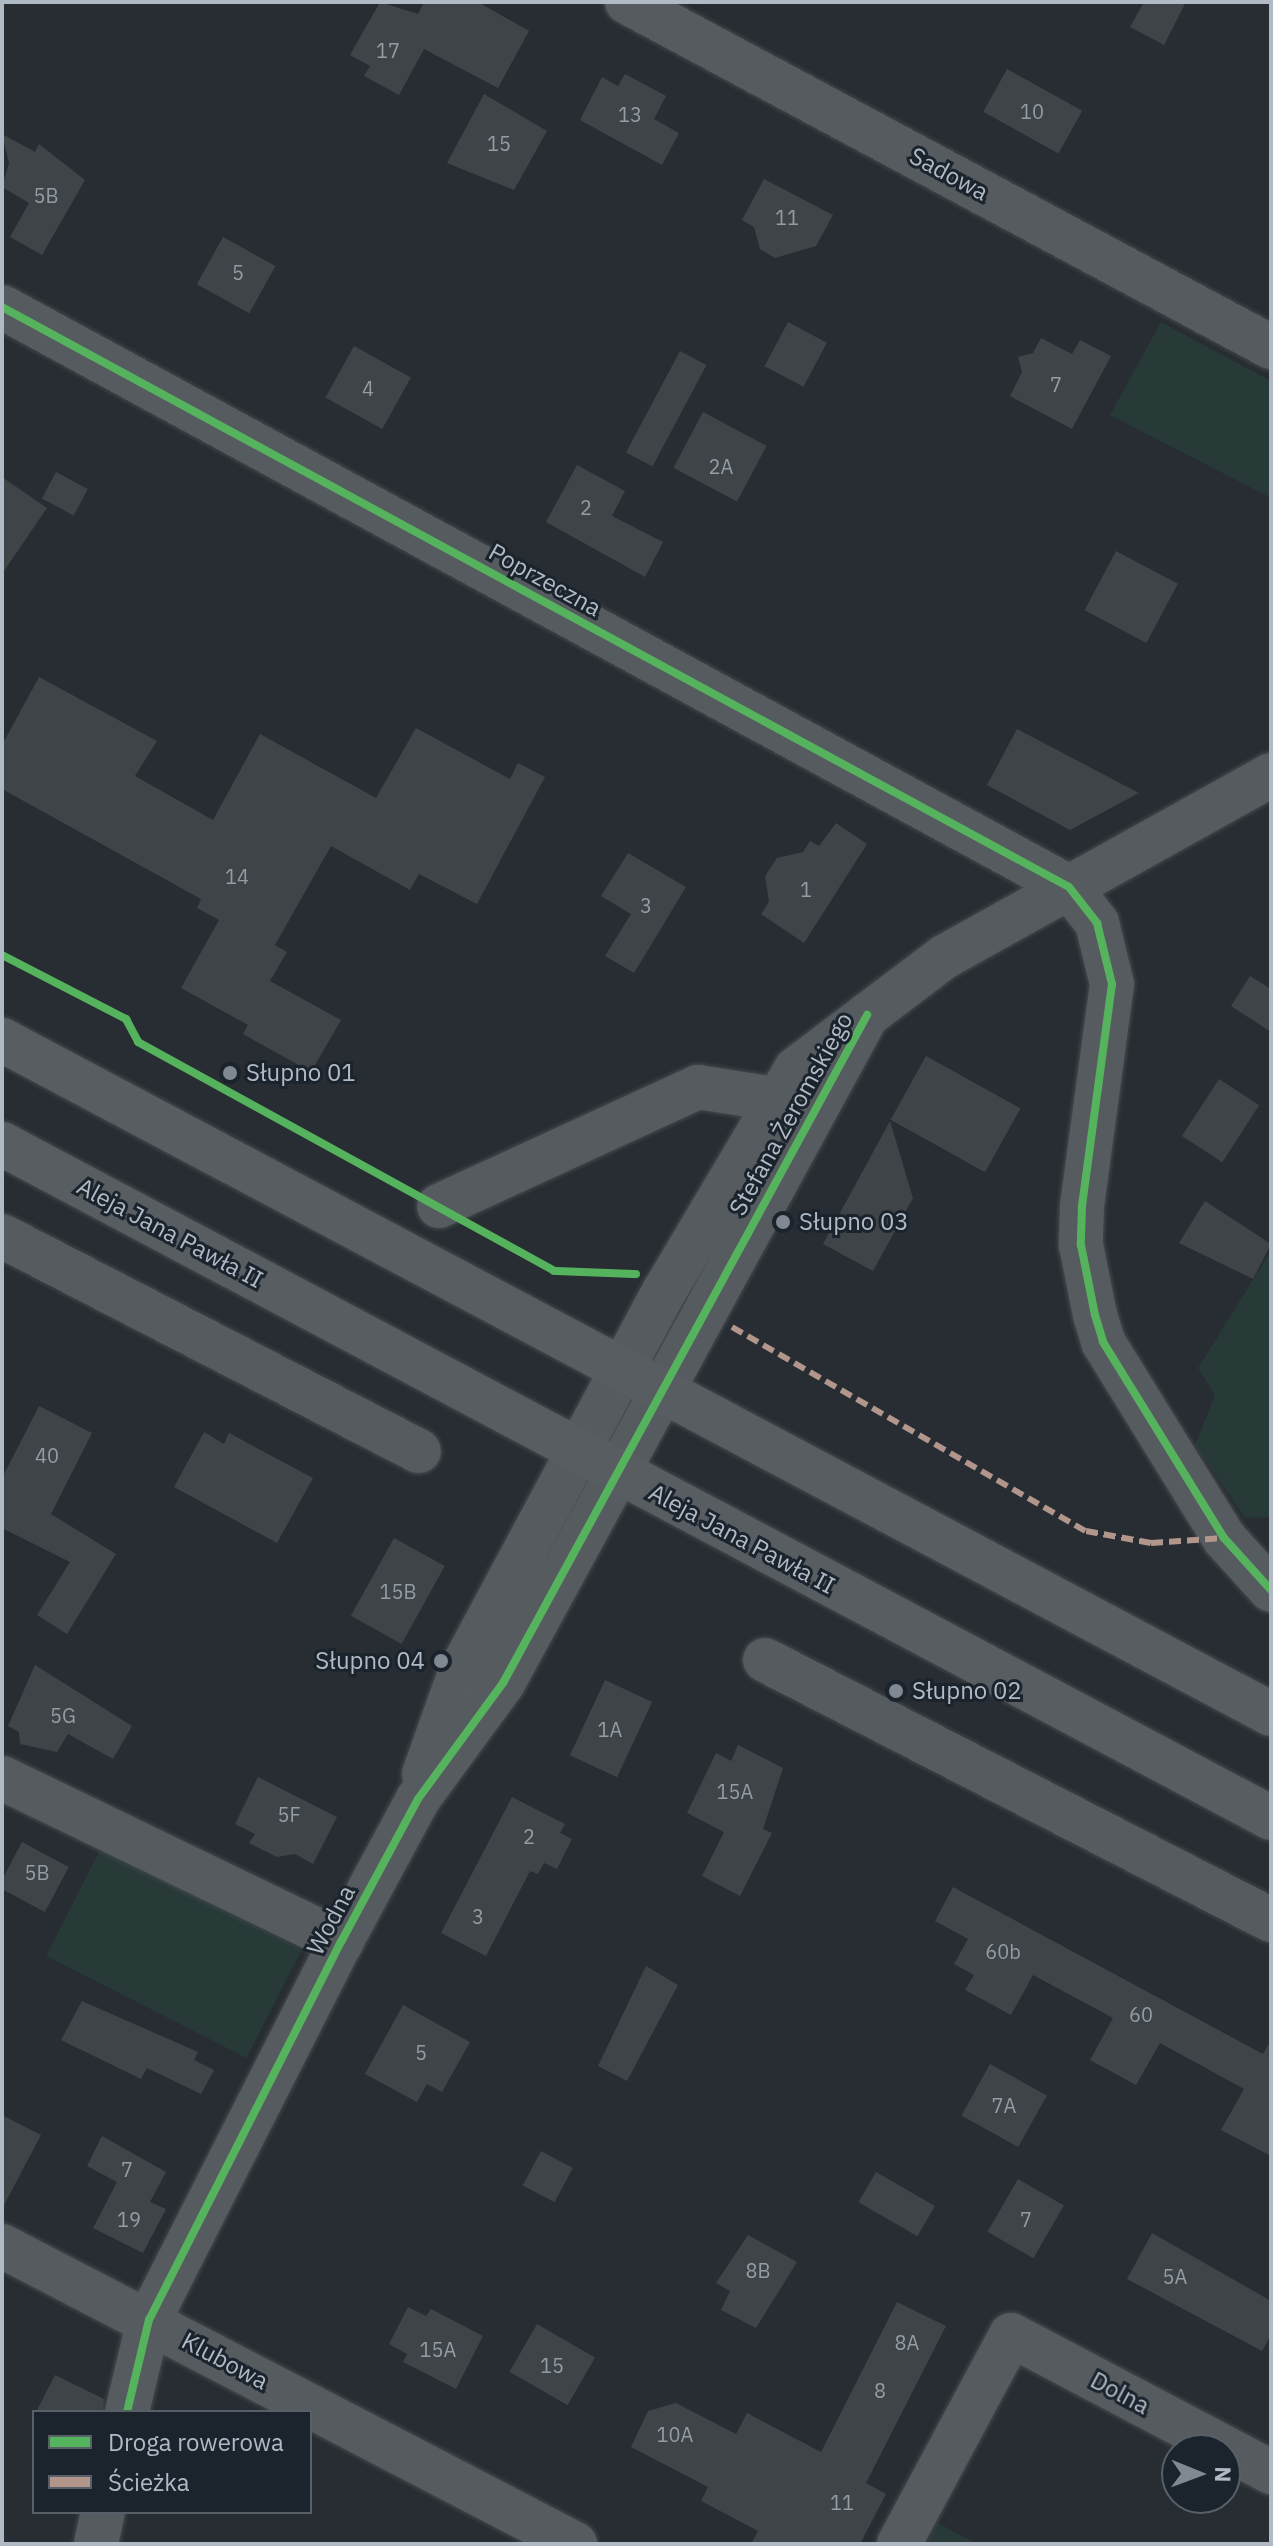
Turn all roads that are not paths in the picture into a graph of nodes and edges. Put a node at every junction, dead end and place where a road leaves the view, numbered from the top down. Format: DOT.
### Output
graph roads {
  1 [pos="627,2"];
  2 [pos="2,307"];
  3 [pos="1271,347"];
  4 [pos="1271,775"];
  5 [pos="1069,887"];
  6 [pos="867,1015"];
  7 [pos="2,1040"];
  8 [pos="774,1099"];
  9 [pos="2,1144"];
  10 [pos="439,1206"];
  11 [pos="2,1236"];
  12 [pos="622,1370"];
  13 [pos="662,1391"];
  14 [pos="579,1449"];
  15 [pos="419,1451"];
  16 [pos="618,1472"];
  17 [pos="1271,1590"];
  18 [pos="765,1660"];
  19 [pos="1271,1714"];
  20 [pos="2,1778"];
  21 [pos="418,1799"];
  22 [pos="1271,1818"];
  23 [pos="1271,1920"];
  24 [pos="341,1942"];
  25 [pos="2,2246"];
  26 [pos="149,2320"];
  27 [pos="127,2410"];
  28 [pos="1271,2472"];
  29 [pos="103,2514"];
  30 [pos="96,2544"];
  31 [pos="575,2544"];
  32 [pos="899,2544"];
  1 -- 3 [label="street, Sadowa"];
  2 -- 5 [label="street, Poprzeczna"];
  4 -- 5 [label="street, Stefana Żeromskiego"];
  5 -- 6 [label="street, Stefana Żeromskiego"];
  5 -- 17 [label="street"];
  6 -- 8 [label="street, Stefana Żeromskiego"];
  6 -- 13 [label="street, Stefana Żeromskiego"];
  7 -- 12 [label="main road"];
  8 -- 10 [label="street"];
  8 -- 12 [label="street, Stefana Żeromskiego"];
  9 -- 14 [label="main road, Aleja Jana Pawła II"];
  11 -- 15 [label="street"];
  12 -- 13 [label="main road"];
  12 -- 14 [label="street, Stefana Żeromskiego"];
  13 -- 16 [label="street, Stefana Żeromskiego"];
  13 -- 19 [label="main road"];
  14 -- 16 [label="main road, Aleja Jana Pawła II"];
  14 -- 21 [label="street, Wodna"];
  16 -- 21 [label="street, Wodna"];
  16 -- 22 [label="main road, Aleja Jana Pawła II"];
  18 -- 23 [label="street"];
  20 -- 24 [label="street"];
  21 -- 24 [label="street, Wodna"];
  24 -- 26 [label="street, Wodna"];
  25 -- 26 [label="street, Klubowa"];
  26 -- 27 [label="street, Wodna"];
  26 -- 31 [label="street, Klubowa"];
  28 -- 32 [label="street, Dolna"];
  29 -- 30 [label="street"];
}
